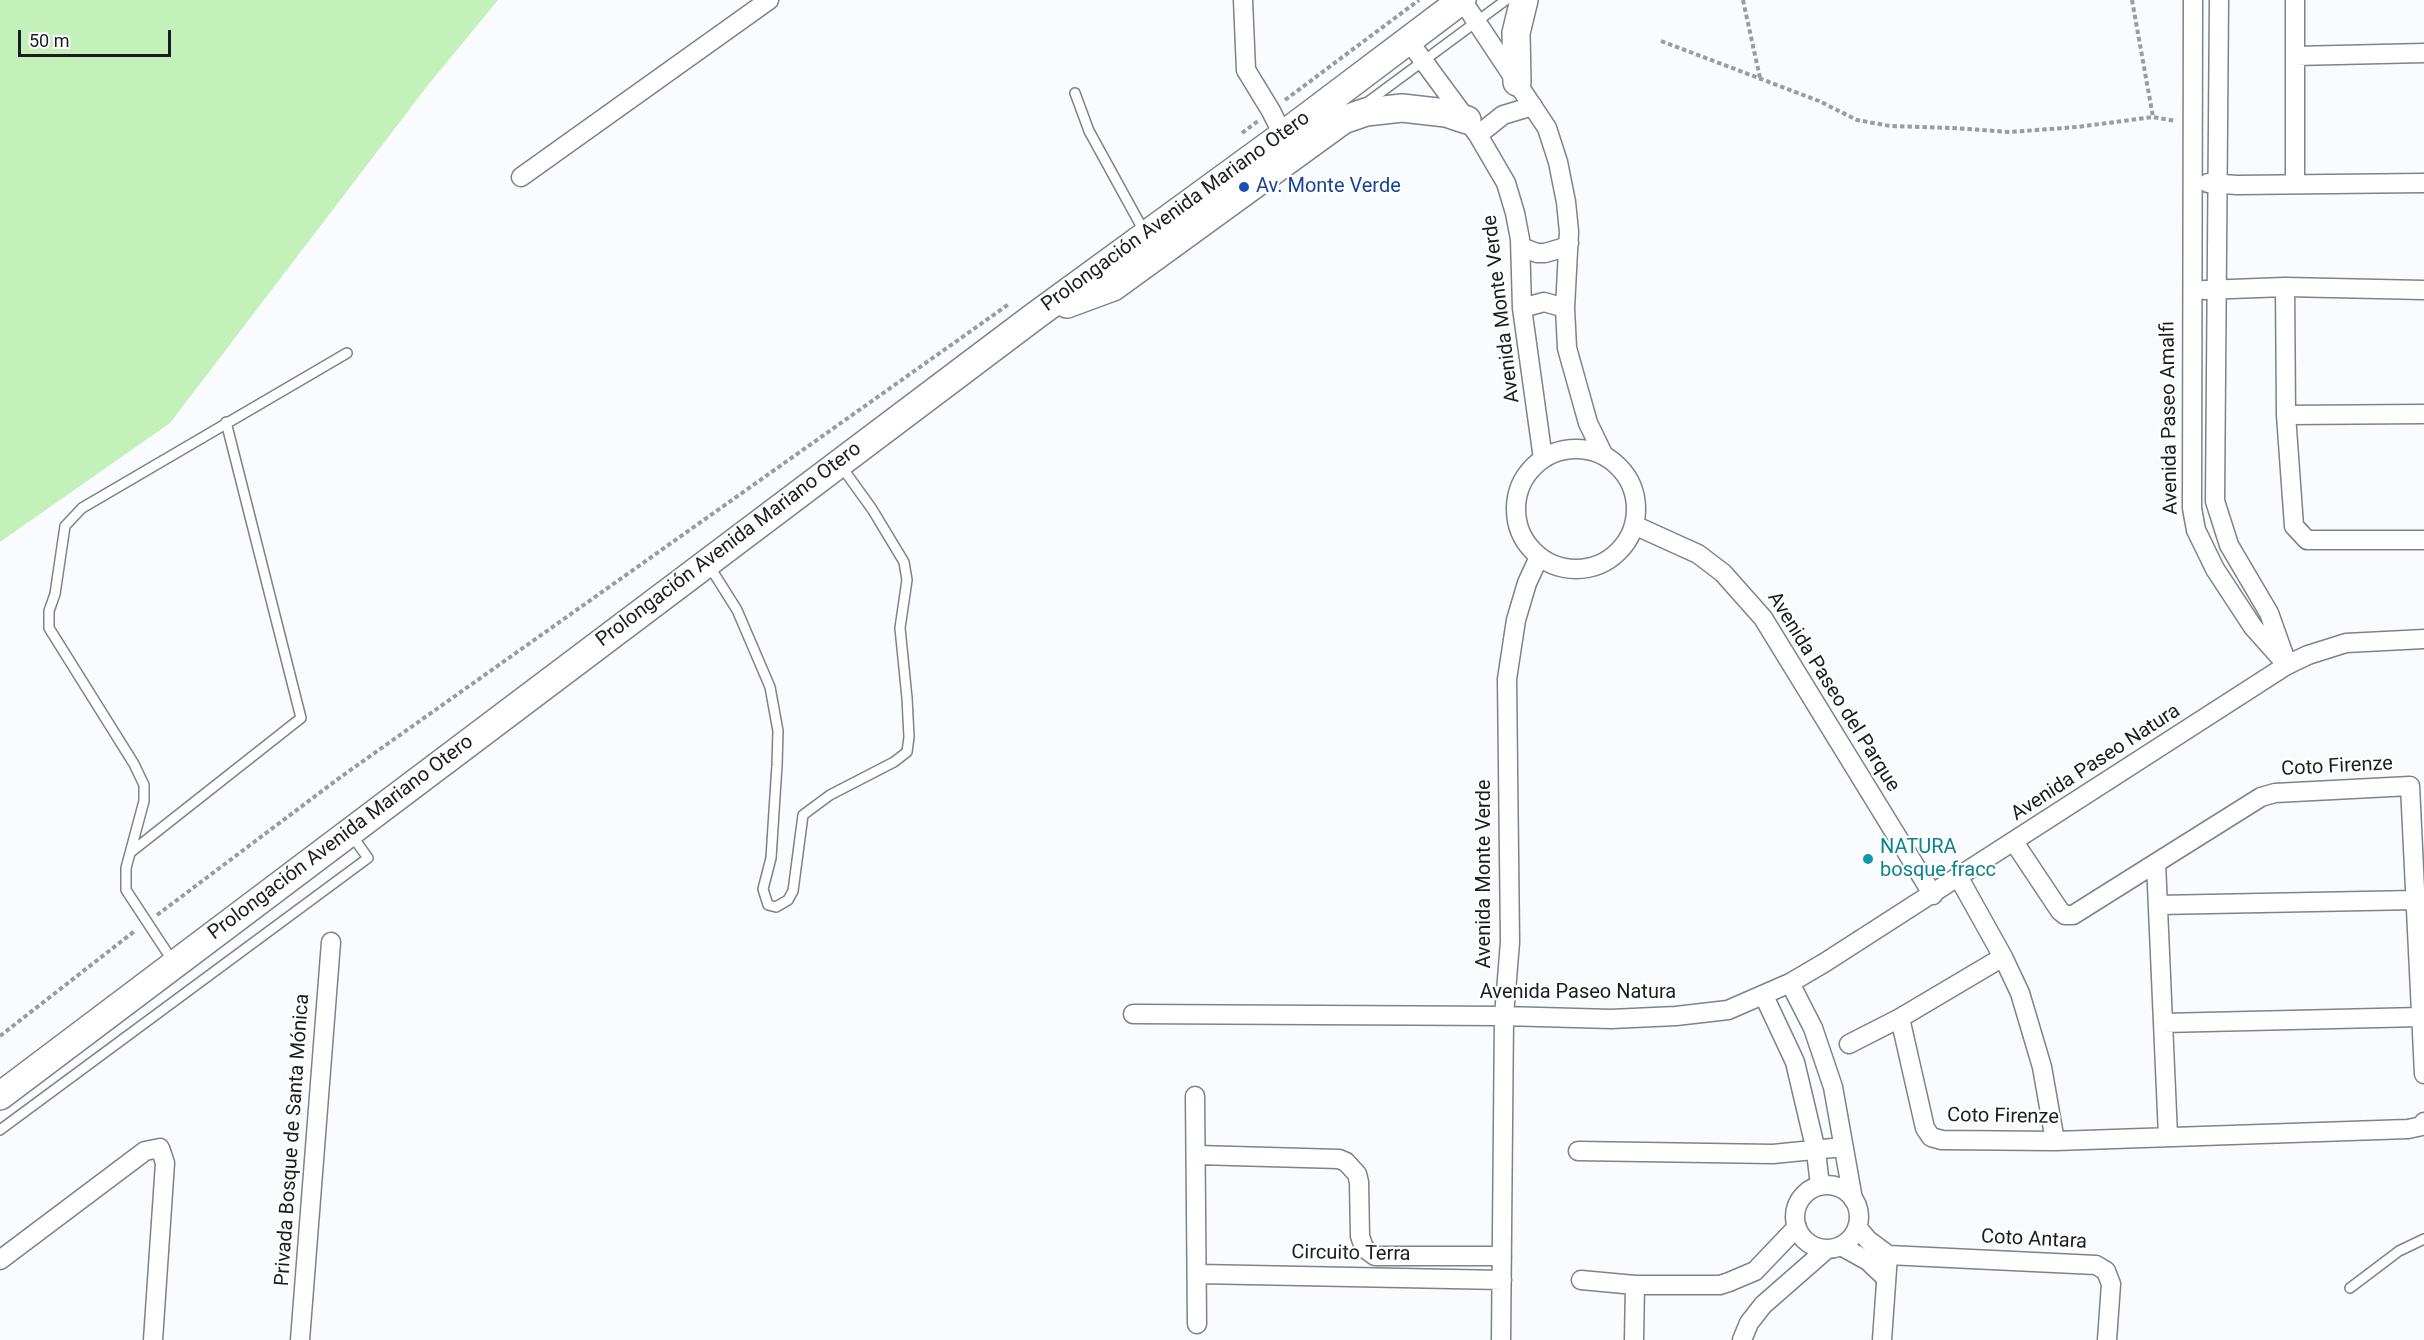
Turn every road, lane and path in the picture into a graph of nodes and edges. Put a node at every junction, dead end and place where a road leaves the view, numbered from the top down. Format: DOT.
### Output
graph roads {
  1 [pos="769,0"];
  2 [pos="1243,0"];
  3 [pos="1419,0"];
  4 [pos="1506,0"];
  5 [pos="1524,0"];
  6 [pos="1743,0"];
  7 [pos="2132,0"];
  8 [pos="2193,0"];
  9 [pos="2219,0"];
  10 [pos="2295,0"];
  11 [pos="1467,7"];
  12 [pos="1661,41"];
  13 [pos="1415,51"];
  14 [pos="2424,53"];
  15 [pos="2295,56"];
  16 [pos="1760,78"];
  17 [pos="1517,82"];
  18 [pos="1075,93"];
  19 [pos="1533,106"];
  20 [pos="2153,117"];
  21 [pos="1343,120"];
  22 [pos="1277,123"];
  23 [pos="2192,124"];
  24 [pos="1472,127"];
  25 [pos="1235,138"];
  26 [pos="521,177"];
  27 [pos="2191,182"];
  28 [pos="2424,183"];
  29 [pos="2218,184"];
  30 [pos="2295,184"];
  31 [pos="1146,235"];
  32 [pos="1569,243"];
  33 [pos="1521,247"];
  34 [pos="2285,287"];
  35 [pos="2191,290"];
  36 [pos="2215,290"];
  37 [pos="2424,290"];
  38 [pos="1026,307"];
  39 [pos="1522,308"];
  40 [pos="1565,308"];
  41 [pos="346,352"];
  42 [pos="2424,414"];
  43 [pos="2286,416"];
  44 [pos="226,422"];
  45 [pos="1604,456"];
  46 [pos="1543,459"];
  47 [pos="839,463"];
  48 [pos="1634,525"];
  49 [pos="2424,540"];
  50 [pos="1539,557"];
  51 [pos="707,562"];
  52 [pos="2424,639"];
  53 [pos="2287,665"];
  54 [pos="2417,785"];
  55 [pos="349,831"];
  56 [pos="2014,842"];
  57 [pos="131,852"];
  58 [pos="2156,863"];
  59 [pos="1959,878"];
  60 [pos="1933,895"];
  61 [pos="2415,900"];
  62 [pos="2158,905"];
  63 [pos="147,922"];
  64 [pos="331,942"];
  65 [pos="2003,957"];
  66 [pos="174,963"];
  67 [pos="1790,983"];
  68 [pos="1764,996"];
  69 [pos="1133,1014"];
  70 [pos="1504,1016"];
  71 [pos="2420,1017"];
  72 [pos="1900,1018"];
  73 [pos="2163,1023"];
  74 [pos="0,1036"];
  75 [pos="1849,1044"];
  76 [pos="2424,1074"];
  77 [pos="0,1095"];
  78 [pos="1195,1096"];
  79 [pos="2424,1122"];
  80 [pos="0,1130"];
  81 [pos="2168,1136"];
  82 [pos="2055,1141"];
  83 [pos="1843,1147"];
  84 [pos="1578,1151"];
  85 [pos="1816,1151"];
  86 [pos="1197,1155"];
  87 [pos="1820,1186"];
  88 [pos="1853,1199"];
  89 [pos="1797,1227"];
  90 [pos="1857,1227"];
  91 [pos="2424,1239"];
  92 [pos="1834,1247"];
  93 [pos="1888,1255"];
  94 [pos="1502,1256"];
  95 [pos="0,1260"];
  96 [pos="1198,1274"];
  97 [pos="1886,1278"];
  98 [pos="1502,1280"];
  99 [pos="1581,1280"];
  100 [pos="1635,1285"];
  101 [pos="2350,1288"];
  102 [pos="1197,1324"];
  103 [pos="153,1340"];
  104 [pos="300,1340"];
  105 [pos="1501,1340"];
  106 [pos="1634,1340"];
  107 [pos="1742,1340"];
  108 [pos="1882,1340"];
  109 [pos="2107,1340"];
  1 -- 26 [label="street"];
  2 -- 22 [label="street"];
  3 -- 22 [label="path"];
  4 -- 11 [label="lane"];
  5 -- 17 [label="street"];
  6 -- 16 [label="path"];
  7 -- 20 [label="path"];
  8 -- 23 [label="street, Avenida Paseo Amalfi"];
  9 -- 29 [label="street"];
  10 -- 15 [label="street"];
  11 -- 13 [label="street, Prolongación Avenida Mariano Otero"];
  11 -- 17 [label="street"];
  12 -- 16 [label="path"];
  13 -- 21 [label="lane"];
  13 -- 22 [label="street, Prolongación Avenida Mariano Otero"];
  13 -- 24 [label="street, Avenida Monte Verde"];
  14 -- 15 [label="street"];
  15 -- 30 [label="street"];
  16 -- 20 [label="path"];
  17 -- 19 [label="street"];
  18 -- 31 [label="lane"];
  19 -- 24 [label="street"];
  19 -- 32 [label="street"];
  20 -- 23 [label="path"];
  21 -- 24 [label="street"];
  21 -- 38 [label="street"];
  22 -- 25 [label="path"];
  22 -- 31 [label="street, Prolongación Avenida Mariano Otero"];
  23 -- 27 [label="street, Avenida Paseo Amalfi"];
  24 -- 33 [label="street, Avenida Monte Verde"];
  27 -- 29 [label="street"];
  27 -- 35 [label="street, Avenida Paseo Amalfi"];
  28 -- 30 [label="street"];
  29 -- 30 [label="street"];
  29 -- 36 [label="street"];
  31 -- 38 [label="street, Prolongación Avenida Mariano Otero"];
  32 -- 33 [label="street"];
  32 -- 40 [label="street"];
  33 -- 39 [label="street, Avenida Monte Verde"];
  34 -- 36 [label="street"];
  34 -- 37 [label="street"];
  34 -- 43 [label="street"];
  35 -- 36 [label="street"];
  35 -- 53 [label="street, Avenida Paseo Amalfi"];
  36 -- 53 [label="street"];
  38 -- 47 [label="street, Prolongación Avenida Mariano Otero"];
  38 -- 63 [label="path"];
  39 -- 40 [label="street"];
  39 -- 46 [label="street, Avenida Monte Verde"];
  40 -- 45 [label="street"];
  41 -- 44 [label="lane"];
  42 -- 43 [label="street"];
  43 -- 49 [label="street"];
  44 -- 57 [label="lane"];
  44 -- 57 [label="lane"];
  45 -- 46 [label="street"];
  45 -- 48 [label="street"];
  46 -- 50 [label="street"];
  47 -- 51 [label="street, Prolongación Avenida Mariano Otero"];
  47 -- 51 [label="lane"];
  48 -- 50 [label="street"];
  48 -- 60 [label="street, Avenida Paseo del Parque"];
  50 -- 70 [label="street, Avenida Monte Verde"];
  51 -- 55 [label="street, Prolongación Avenida Mariano Otero"];
  52 -- 53 [label="street, Avenida Paseo Natura"];
  53 -- 56 [label="street, Avenida Paseo Natura"];
  54 -- 58 [label="street, Coto Firenze"];
  54 -- 61 [label="street, Coto Firenze"];
  55 -- 66 [label="street, Prolongación Avenida Mariano Otero"];
  55 -- 80 [label="lane"];
  56 -- 58 [label="street, Coto Firenze"];
  56 -- 59 [label="street, Avenida Paseo Natura"];
  57 -- 63 [label="lane"];
  58 -- 62 [label="street"];
  59 -- 60 [label="street, Avenida Paseo Natura"];
  59 -- 65 [label="street"];
  60 -- 67 [label="street, Avenida Paseo Natura"];
  61 -- 62 [label="street"];
  61 -- 71 [label="street, Coto Firenze"];
  62 -- 73 [label="street"];
  63 -- 66 [label="lane"];
  63 -- 74 [label="path"];
  64 -- 104 [label="street, Privada Bosque de Santa Mónica"];
  65 -- 72 [label="street"];
  65 -- 82 [label="street"];
  66 -- 77 [label="street, Prolongación Avenida Mariano Otero"];
  67 -- 68 [label="street, Avenida Paseo Natura"];
  67 -- 83 [label="street"];
  68 -- 70 [label="street, Avenida Paseo Natura"];
  68 -- 85 [label="street"];
  69 -- 70 [label="street, Avenida Paseo Natura"];
  70 -- 94 [label="street, Avenida Monte Verde"];
  71 -- 73 [label="street"];
  71 -- 76 [label="street, Coto Firenze"];
  72 -- 75 [label="street"];
  72 -- 82 [label="street, Coto Firenze"];
  73 -- 81 [label="street"];
  78 -- 86 [label="street"];
  79 -- 81 [label="street, Coto Firenze"];
  81 -- 82 [label="street, Coto Firenze"];
  83 -- 85 [label="street"];
  83 -- 88 [label="street"];
  84 -- 85 [label="street"];
  85 -- 87 [label="street"];
  86 -- 94 [label="street"];
  86 -- 96 [label="street"];
  87 -- 88 [label="street"];
  87 -- 89 [label="street"];
  88 -- 90 [label="street"];
  89 -- 92 [label="street"];
  89 -- 100 [label="street"];
  90 -- 92 [label="street"];
  90 -- 93 [label="street"];
  91 -- 101 [label="lane"];
  92 -- 97 [label="street"];
  92 -- 107 [label="street"];
  93 -- 97 [label="street"];
  93 -- 109 [label="street, Coto Antara"];
  94 -- 98 [label="street, Avenida Monte Verde"];
  95 -- 103 [label="street"];
  96 -- 98 [label="street, Circuito Terra"];
  96 -- 102 [label="street"];
  97 -- 108 [label="street"];
  98 -- 105 [label="street, Avenida Monte Verde"];
  99 -- 100 [label="street"];
  100 -- 106 [label="street"];
}
